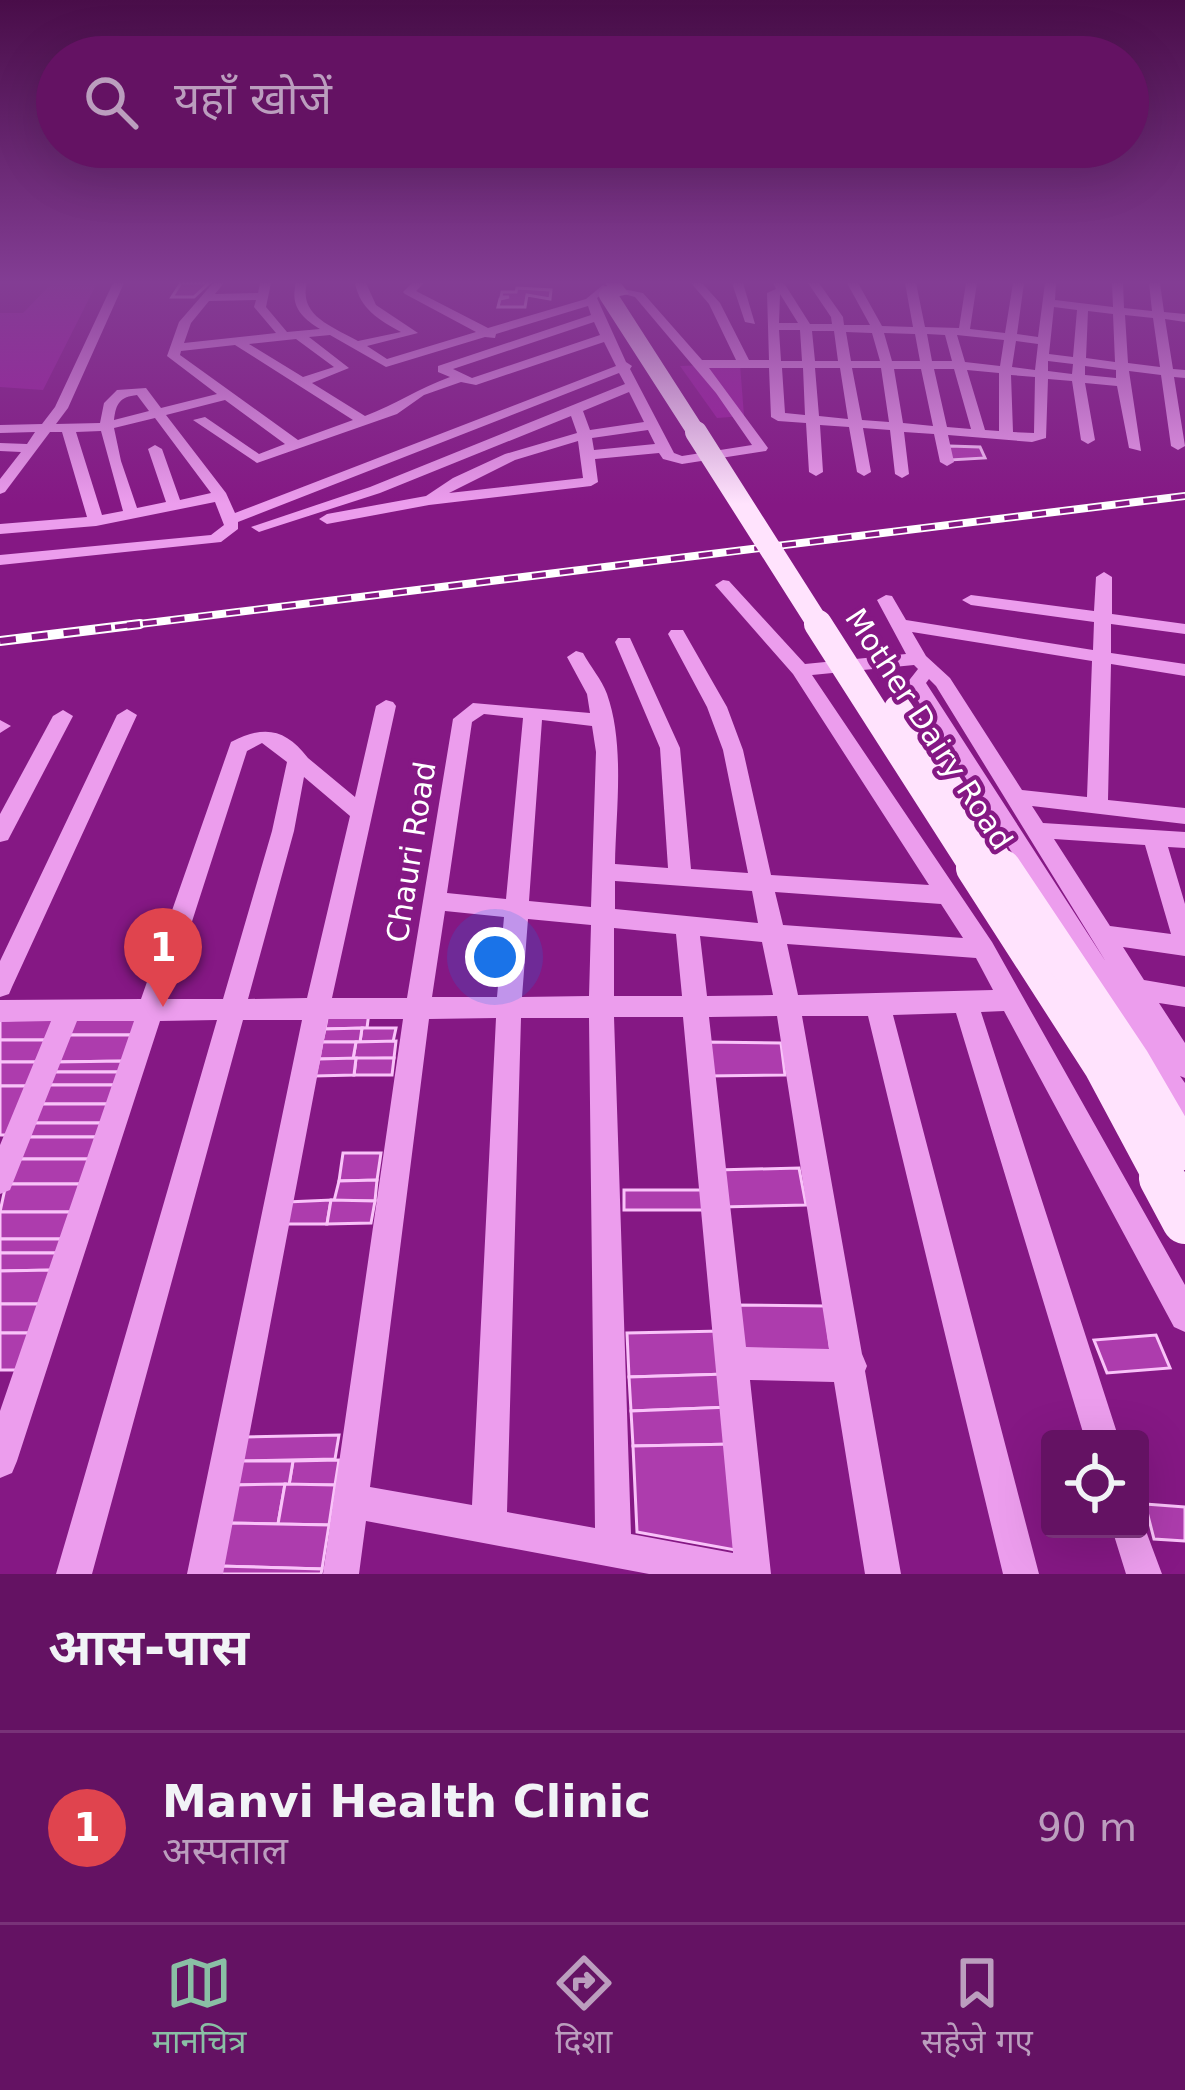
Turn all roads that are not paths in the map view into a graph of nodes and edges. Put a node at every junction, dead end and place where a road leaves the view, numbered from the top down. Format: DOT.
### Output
graph roads {
  1 [pos="84,356"];
  2 [pos="176,356"];
  3 [pos="260,356"];
  4 [pos="324,356"];
  5 [pos="375,356"];
  6 [pos="409,356"];
  7 [pos="477,356"];
  8 [pos="530,356"];
  9 [pos="547,356"];
  10 [pos="619,356"];
  11 [pos="649,356"];
  12 [pos="652,356"];
  13 [pos="690,356"];
  14 [pos="742,356"];
  15 [pos="773,356"];
  16 [pos="808,356"];
  17 [pos="845,356"];
  18 [pos="884,356"];
  19 [pos="926,356"];
  20 [pos="958,356"];
  21 [pos="1007,356"];
  22 [pos="1080,356"];
  23 [pos="1123,356"];
  24 [pos="1164,356"];
  25 [pos="1042,357"];
  26 [pos="536,360"];
  27 [pos="1080,361"];
  28 [pos="773,362"];
  29 [pos="745,363"];
  30 [pos="809,363"];
  31 [pos="847,363"];
  32 [pos="696,364"];
  33 [pos="886,364"];
  34 [pos="958,365"];
  35 [pos="626,366"];
  36 [pos="928,366"];
  37 [pos="1125,366"];
  38 [pos="1005,371"];
  39 [pos="1166,372"];
  40 [pos="1041,374"];
  41 [pos="1185,374"];
  42 [pos="457,379"];
  43 [pos="1078,379"];
  44 [pos="302,382"];
  45 [pos="1123,383"];
  46 [pos="630,387"];
  47 [pos="224,395"];
  48 [pos="575,410"];
  49 [pos="155,416"];
  50 [pos="200,420"];
  51 [pos="363,421"];
  52 [pos="813,421"];
  53 [pos="854,424"];
  54 [pos="649,426"];
  55 [pos="104,427"];
  56 [pos="895,428"];
  57 [pos="0,429"];
  58 [pos="69,431"];
  59 [pos="941,431"];
  60 [pos="47,432"];
  61 [pos="584,433"];
  62 [pos="979,434"];
  63 [pos="1006,436"];
  64 [pos="1088,440"];
  65 [pos="297,446"];
  66 [pos="1178,446"];
  67 [pos="0,447"];
  68 [pos="33,448"];
  69 [pos="662,448"];
  70 [pos="1136,448"];
  71 [pos="155,449"];
  72 [pos="589,455"];
  73 [pos="947,462"];
  74 [pos="352,472"];
  75 [pos="816,472"];
  76 [pos="864,472"];
  77 [pos="6,473"];
  78 [pos="902,474"];
  79 [pos="0,489"];
  80 [pos="375,490"];
  81 [pos="221,496"];
  82 [pos="429,500"];
  83 [pos="391,505"];
  84 [pos="176,507"];
  85 [pos="132,515"];
  86 [pos="327,519"];
  87 [pos="230,520"];
  88 [pos="96,521"];
  89 [pos="260,527"];
  90 [pos="0,529"];
  91 [pos="0,560"];
  92 [pos="1104,577"];
  93 [pos="723,585"];
  94 [pos="886,600"];
  95 [pos="971,600"];
  96 [pos="1103,618"];
  97 [pos="902,625"];
  98 [pos="1185,629"];
  99 [pos="676,634"];
  100 [pos="624,642"];
  101 [pos="1102,656"];
  102 [pos="576,658"];
  103 [pos="923,664"];
  104 [pos="800,670"];
  105 [pos="1185,670"];
  106 [pos="386,706"];
  107 [pos="533,712"];
  108 [pos="63,716"];
  109 [pos="127,716"];
  110 [pos="603,721"];
  111 [pos="298,756"];
  112 [pos="1012,796"];
  113 [pos="1097,806"];
  114 [pos="361,814"];
  115 [pos="1185,816"];
  116 [pos="1034,830"];
  117 [pos="0,834"];
  118 [pos="1154,838"];
  119 [pos="1185,840"];
  120 [pos="604,872"];
  121 [pos="680,879"];
  122 [pos="761,886"];
  123 [pos="946,895"];
  124 [pos="434,901"];
  125 [pos="516,910"];
  126 [pos="603,918"];
  127 [pos="687,926"];
  128 [pos="773,934"];
  129 [pos="1102,935"];
  130 [pos="1185,945"];
  131 [pos="983,949"];
  132 [pos="0,987"];
  133 [pos="1136,989"];
  134 [pos="1185,997"];
  135 [pos="1010,1000"];
  136 [pos="602,1004"];
  137 [pos="966,1004"];
  138 [pos="418,1005"];
  139 [pos="695,1005"];
  140 [pos="878,1005"];
  141 [pos="509,1006"];
  142 [pos="788,1006"];
  143 [pos="317,1008"];
  144 [pos="152,1010"];
  145 [pos="230,1010"];
  146 [pos="0,1011"];
  147 [pos="68,1011"];
  148 [pos="1185,1066"];
  149 [pos="1185,1107"];
  150 [pos="1185,1152"];
  151 [pos="0,1180"];
  152 [pos="1185,1221"];
  153 [pos="1185,1316"];
  154 [pos="733,1363"];
  155 [pos="851,1366"];
  156 [pos="1099,1430"];
  157 [pos="0,1461"];
  158 [pos="351,1501"];
  159 [pos="489,1523"];
  160 [pos="1133,1538"];
  161 [pos="613,1547"];
  162 [pos="74,1574"];
  163 [pos="206,1574"];
  164 [pos="341,1574"];
  165 [pos="751,1574"];
  166 [pos="883,1574"];
  167 [pos="1021,1574"];
  168 [pos="1144,1574"];
  1 -- 60 [label="street"];
  2 -- 47 [label="street"];
  3 -- 44 [label="street"];
  4 -- 44 [label="street"];
  5 -- 6 [label="street"];
  7 -- 42 [label="street"];
  8 -- 26 [label="street"];
  9 -- 26 [label="street"];
  10 -- 35 [label="street"];
  11 -- 152 [label="main road, Mother Dairy Road, bridge"];
  12 -- 150 [label="main road, Mother Dairy Road, bridge"];
  13 -- 32 [label="street"];
  14 -- 29 [label="street"];
  15 -- 28 [label="street"];
  16 -- 30 [label="street"];
  17 -- 31 [label="street"];
  18 -- 33 [label="street"];
  19 -- 36 [label="street"];
  20 -- 34 [label="street"];
  21 -- 38 [label="street"];
  22 -- 27 [label="street"];
  23 -- 37 [label="street"];
  24 -- 39 [label="street"];
  25 -- 27 [label="street"];
  25 -- 40 [label="street"];
  26 -- 42 [label="street"];
  27 -- 37 [label="street"];
  27 -- 43 [label="street"];
  28 -- 29 [label="street"];
  28 -- 30 [label="street"];
  28 -- 52 [label="street"];
  29 -- 32 [label="street"];
  30 -- 31 [label="street"];
  30 -- 52 [label="street"];
  31 -- 33 [label="street"];
  31 -- 53 [label="street"];
  32 -- 69 [label="street"];
  33 -- 36 [label="street"];
  33 -- 56 [label="street"];
  34 -- 36 [label="street"];
  34 -- 38 [label="street"];
  34 -- 62 [label="street"];
  35 -- 46 [label="street"];
  35 -- 74 [label="street"];
  36 -- 59 [label="street"];
  37 -- 39 [label="street"];
  37 -- 45 [label="street"];
  38 -- 40 [label="street"];
  38 -- 63 [label="street"];
  39 -- 41 [label="street"];
  39 -- 66 [label="street"];
  40 -- 43 [label="street"];
  40 -- 63 [label="street"];
  42 -- 51 [label="street"];
  43 -- 45 [label="street"];
  43 -- 64 [label="street"];
  44 -- 51 [label="street"];
  45 -- 70 [label="street"];
  46 -- 48 [label="street"];
  46 -- 54 [label="street"];
  47 -- 49 [label="street"];
  47 -- 65 [label="street"];
  48 -- 61 [label="street"];
  48 -- 80 [label="street"];
  49 -- 55 [label="street"];
  49 -- 55 [label="street"];
  49 -- 81 [label="street"];
  50 -- 65 [label="street"];
  51 -- 65 [label="street"];
  52 -- 53 [label="street"];
  52 -- 75 [label="street"];
  53 -- 56 [label="street"];
  53 -- 76 [label="street"];
  54 -- 61 [label="street"];
  54 -- 69 [label="street"];
  55 -- 58 [label="street"];
  55 -- 85 [label="street"];
  56 -- 59 [label="street"];
  56 -- 78 [label="street"];
  57 -- 60 [label="street"];
  58 -- 60 [label="street"];
  58 -- 88 [label="street"];
  59 -- 62 [label="street"];
  59 -- 73 [label="street"];
  60 -- 68 [label="street"];
  61 -- 72 [label="street"];
  61 -- 82 [label="street"];
  62 -- 63 [label="street"];
  67 -- 68 [label="street"];
  68 -- 77 [label="street"];
  69 -- 72 [label="street"];
  71 -- 84 [label="street"];
  72 -- 82 [label="street"];
  74 -- 80 [label="street"];
  74 -- 87 [label="street"];
  77 -- 79 [label="street"];
  80 -- 83 [label="street"];
  80 -- 89 [label="street"];
  81 -- 84 [label="street"];
  81 -- 87 [label="street"];
  82 -- 83 [label="street"];
  83 -- 86 [label="street"];
  84 -- 85 [label="street"];
  85 -- 88 [label="street"];
  87 -- 91 [label="street"];
  88 -- 90 [label="street"];
  92 -- 96 [label="street"];
  93 -- 104 [label="street"];
  94 -- 97 [label="street"];
  95 -- 96 [label="street"];
  96 -- 98 [label="street"];
  96 -- 101 [label="street"];
  97 -- 101 [label="street"];
  97 -- 103 [label="street"];
  99 -- 122 [label="street"];
  100 -- 121 [label="street"];
  101 -- 105 [label="street"];
  101 -- 113 [label="street"];
  102 -- 110 [label="street"];
  103 -- 104 [label="street"];
  103 -- 112 [label="street"];
  103 -- 149 [label="street"];
  104 -- 123 [label="street"];
  106 -- 114 [label="street"];
  107 -- 110 [label="street"];
  107 -- 124 [label="street, Chauri Road"];
  107 -- 125 [label="street"];
  108 -- 117 [label="street"];
  109 -- 132 [label="street"];
  110 -- 120 [label="street"];
  111 -- 114 [label="street"];
  111 -- 144 [label="street"];
  111 -- 145 [label="street"];
  112 -- 113 [label="street"];
  112 -- 116 [label="street"];
  113 -- 115 [label="street"];
  114 -- 143 [label="street"];
  116 -- 118 [label="street"];
  116 -- 129 [label="street"];
  118 -- 119 [label="street"];
  118 -- 130 [label="street"];
  120 -- 121 [label="street"];
  120 -- 126 [label="street"];
  121 -- 122 [label="street"];
  122 -- 123 [label="street"];
  122 -- 128 [label="street"];
  123 -- 131 [label="street"];
  124 -- 125 [label="street"];
  124 -- 138 [label="street, Chauri Road"];
  125 -- 126 [label="street"];
  125 -- 141 [label="street"];
  126 -- 127 [label="street"];
  126 -- 136 [label="street"];
  127 -- 128 [label="street"];
  127 -- 139 [label="street"];
  128 -- 131 [label="street"];
  128 -- 142 [label="street"];
  129 -- 130 [label="street"];
  129 -- 133 [label="street"];
  131 -- 135 [label="street"];
  133 -- 134 [label="street"];
  133 -- 148 [label="street"];
  135 -- 137 [label="street"];
  135 -- 153 [label="street"];
  136 -- 139 [label="street"];
  136 -- 141 [label="street"];
  136 -- 161 [label="street"];
  137 -- 140 [label="street"];
  137 -- 156 [label="street"];
  138 -- 141 [label="street"];
  138 -- 143 [label="street"];
  138 -- 158 [label="street, Chauri Road"];
  139 -- 142 [label="street"];
  139 -- 154 [label="street"];
  140 -- 142 [label="street"];
  140 -- 167 [label="street"];
  141 -- 159 [label="street"];
  142 -- 155 [label="street"];
  143 -- 145 [label="street"];
  143 -- 163 [label="street"];
  144 -- 145 [label="street"];
  144 -- 147 [label="street"];
  144 -- 157 [label="street"];
  145 -- 162 [label="street"];
  146 -- 147 [label="street"];
  147 -- 151 [label="street"];
  154 -- 155 [label="street"];
  154 -- 165 [label="street"];
  155 -- 166 [label="street"];
  158 -- 159 [label="street"];
  158 -- 164 [label="street, Chauri Road"];
  159 -- 161 [label="street"];
  160 -- 168 [label="street"];
  161 -- 165 [label="street"];
}
